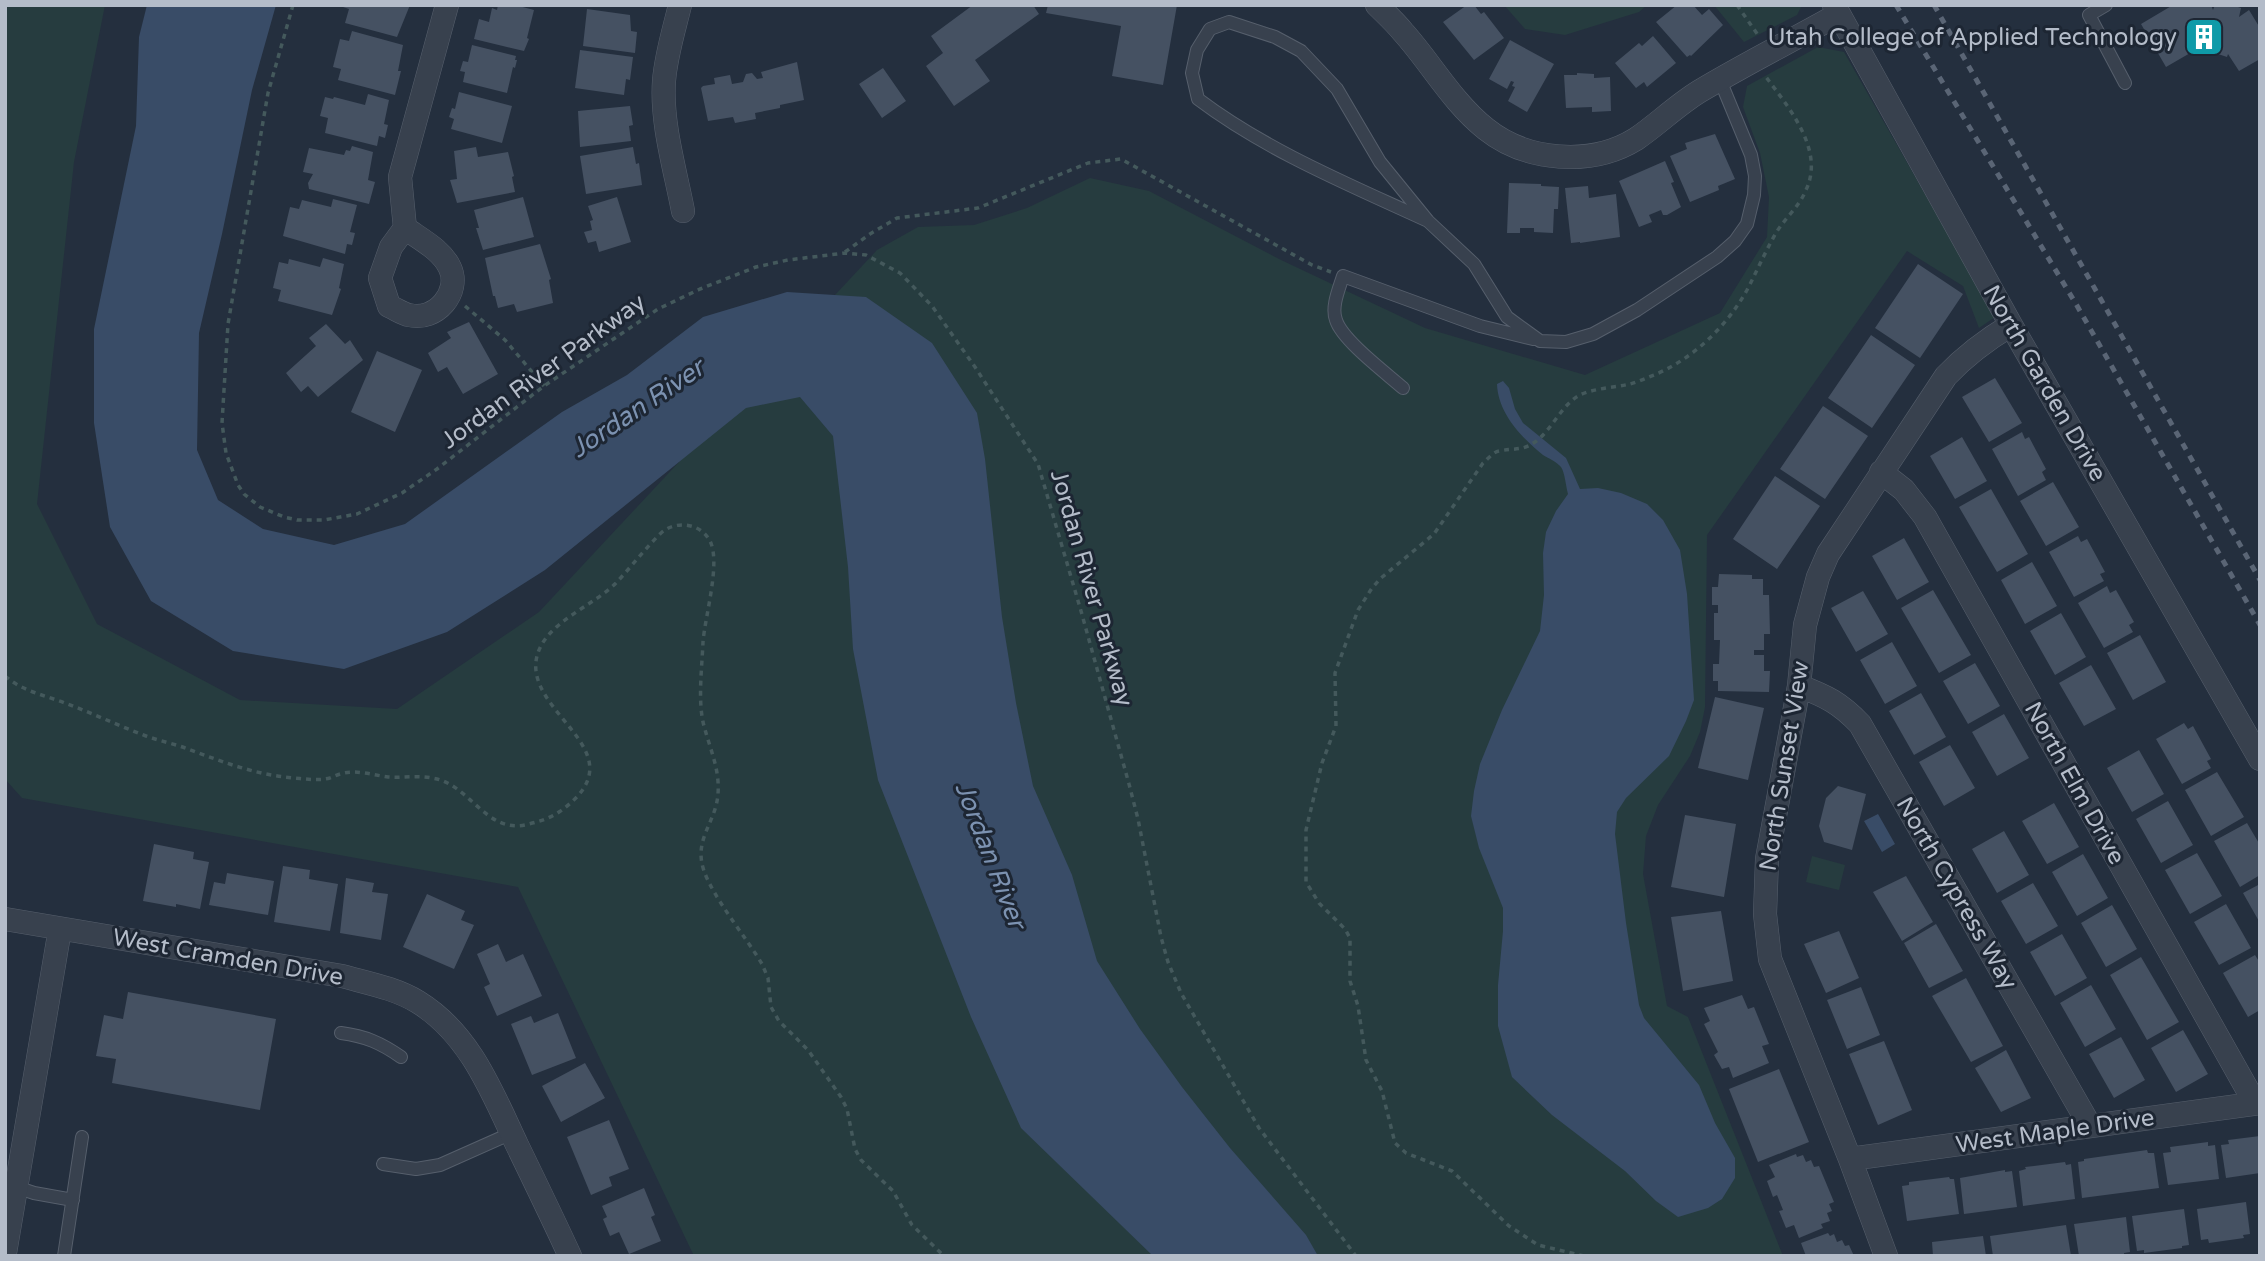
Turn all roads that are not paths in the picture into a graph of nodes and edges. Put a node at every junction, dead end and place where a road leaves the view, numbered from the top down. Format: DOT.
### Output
graph roads {
  1 [pos="447,5"];
  2 [pos="680,5"];
  3 [pos="1377,5"];
  4 [pos="2106,5"];
  5 [pos="1836,9"];
  6 [pos="1720,80"];
  7 [pos="2125,83"];
  8 [pos="683,211"];
  9 [pos="1428,221"];
  10 [pos="405,228"];
  11 [pos="2011,325"];
  12 [pos="1540,341"];
  13 [pos="1402,388"];
  14 [pos="1881,472"];
  15 [pos="1799,687"];
  16 [pos="2260,759"];
  17 [pos="5,919"];
  18 [pos="60,929"];
  19 [pos="341,1033"];
  20 [pos="401,1057"];
  21 [pos="2257,1103"];
  22 [pos="2090,1126"];
  23 [pos="512,1133"];
  24 [pos="82,1137"];
  25 [pos="1850,1159"];
  26 [pos="383,1164"];
  27 [pos="11,1186"];
  28 [pos="73,1199"];
  29 [pos="5,1253"];
  30 [pos="64,1256"];
  31 [pos="570,1256"];
  32 [pos="1886,1256"];
  1 -- 10 [label="street"];
  2 -- 8 [label="street"];
  3 -- 6 [label="street"];
  4 -- 7 [label="lane"];
  5 -- 6 [label="street"];
  5 -- 11 [label="street, North Garden Drive"];
  6 -- 12 [label="lane"];
  9 -- 9 [label="lane"];
  9 -- 12 [label="lane"];
  10 -- 10 [label="street"];
  11 -- 14 [label="street, North Sunset View"];
  11 -- 16 [label="street, North Garden Drive"];
  12 -- 13 [label="lane"];
  14 -- 15 [label="street, North Sunset View"];
  14 -- 21 [label="street, North Elm Drive"];
  15 -- 22 [label="street, North Cypress Way"];
  15 -- 25 [label="street, North Sunset View"];
  17 -- 18 [label="street, West Cramden Drive"];
  18 -- 23 [label="street, West Cramden Drive"];
  18 -- 27 [label="street"];
  19 -- 20 [label="lane"];
  21 -- 22 [label="street, West Maple Drive"];
  22 -- 25 [label="street, West Maple Drive"];
  23 -- 26 [label="lane"];
  23 -- 31 [label="street, West Cramden Drive"];
  24 -- 28 [label="lane"];
  25 -- 32 [label="street, North Sunset View"];
  27 -- 28 [label="lane"];
  27 -- 29 [label="street"];
  28 -- 30 [label="lane"];
}
